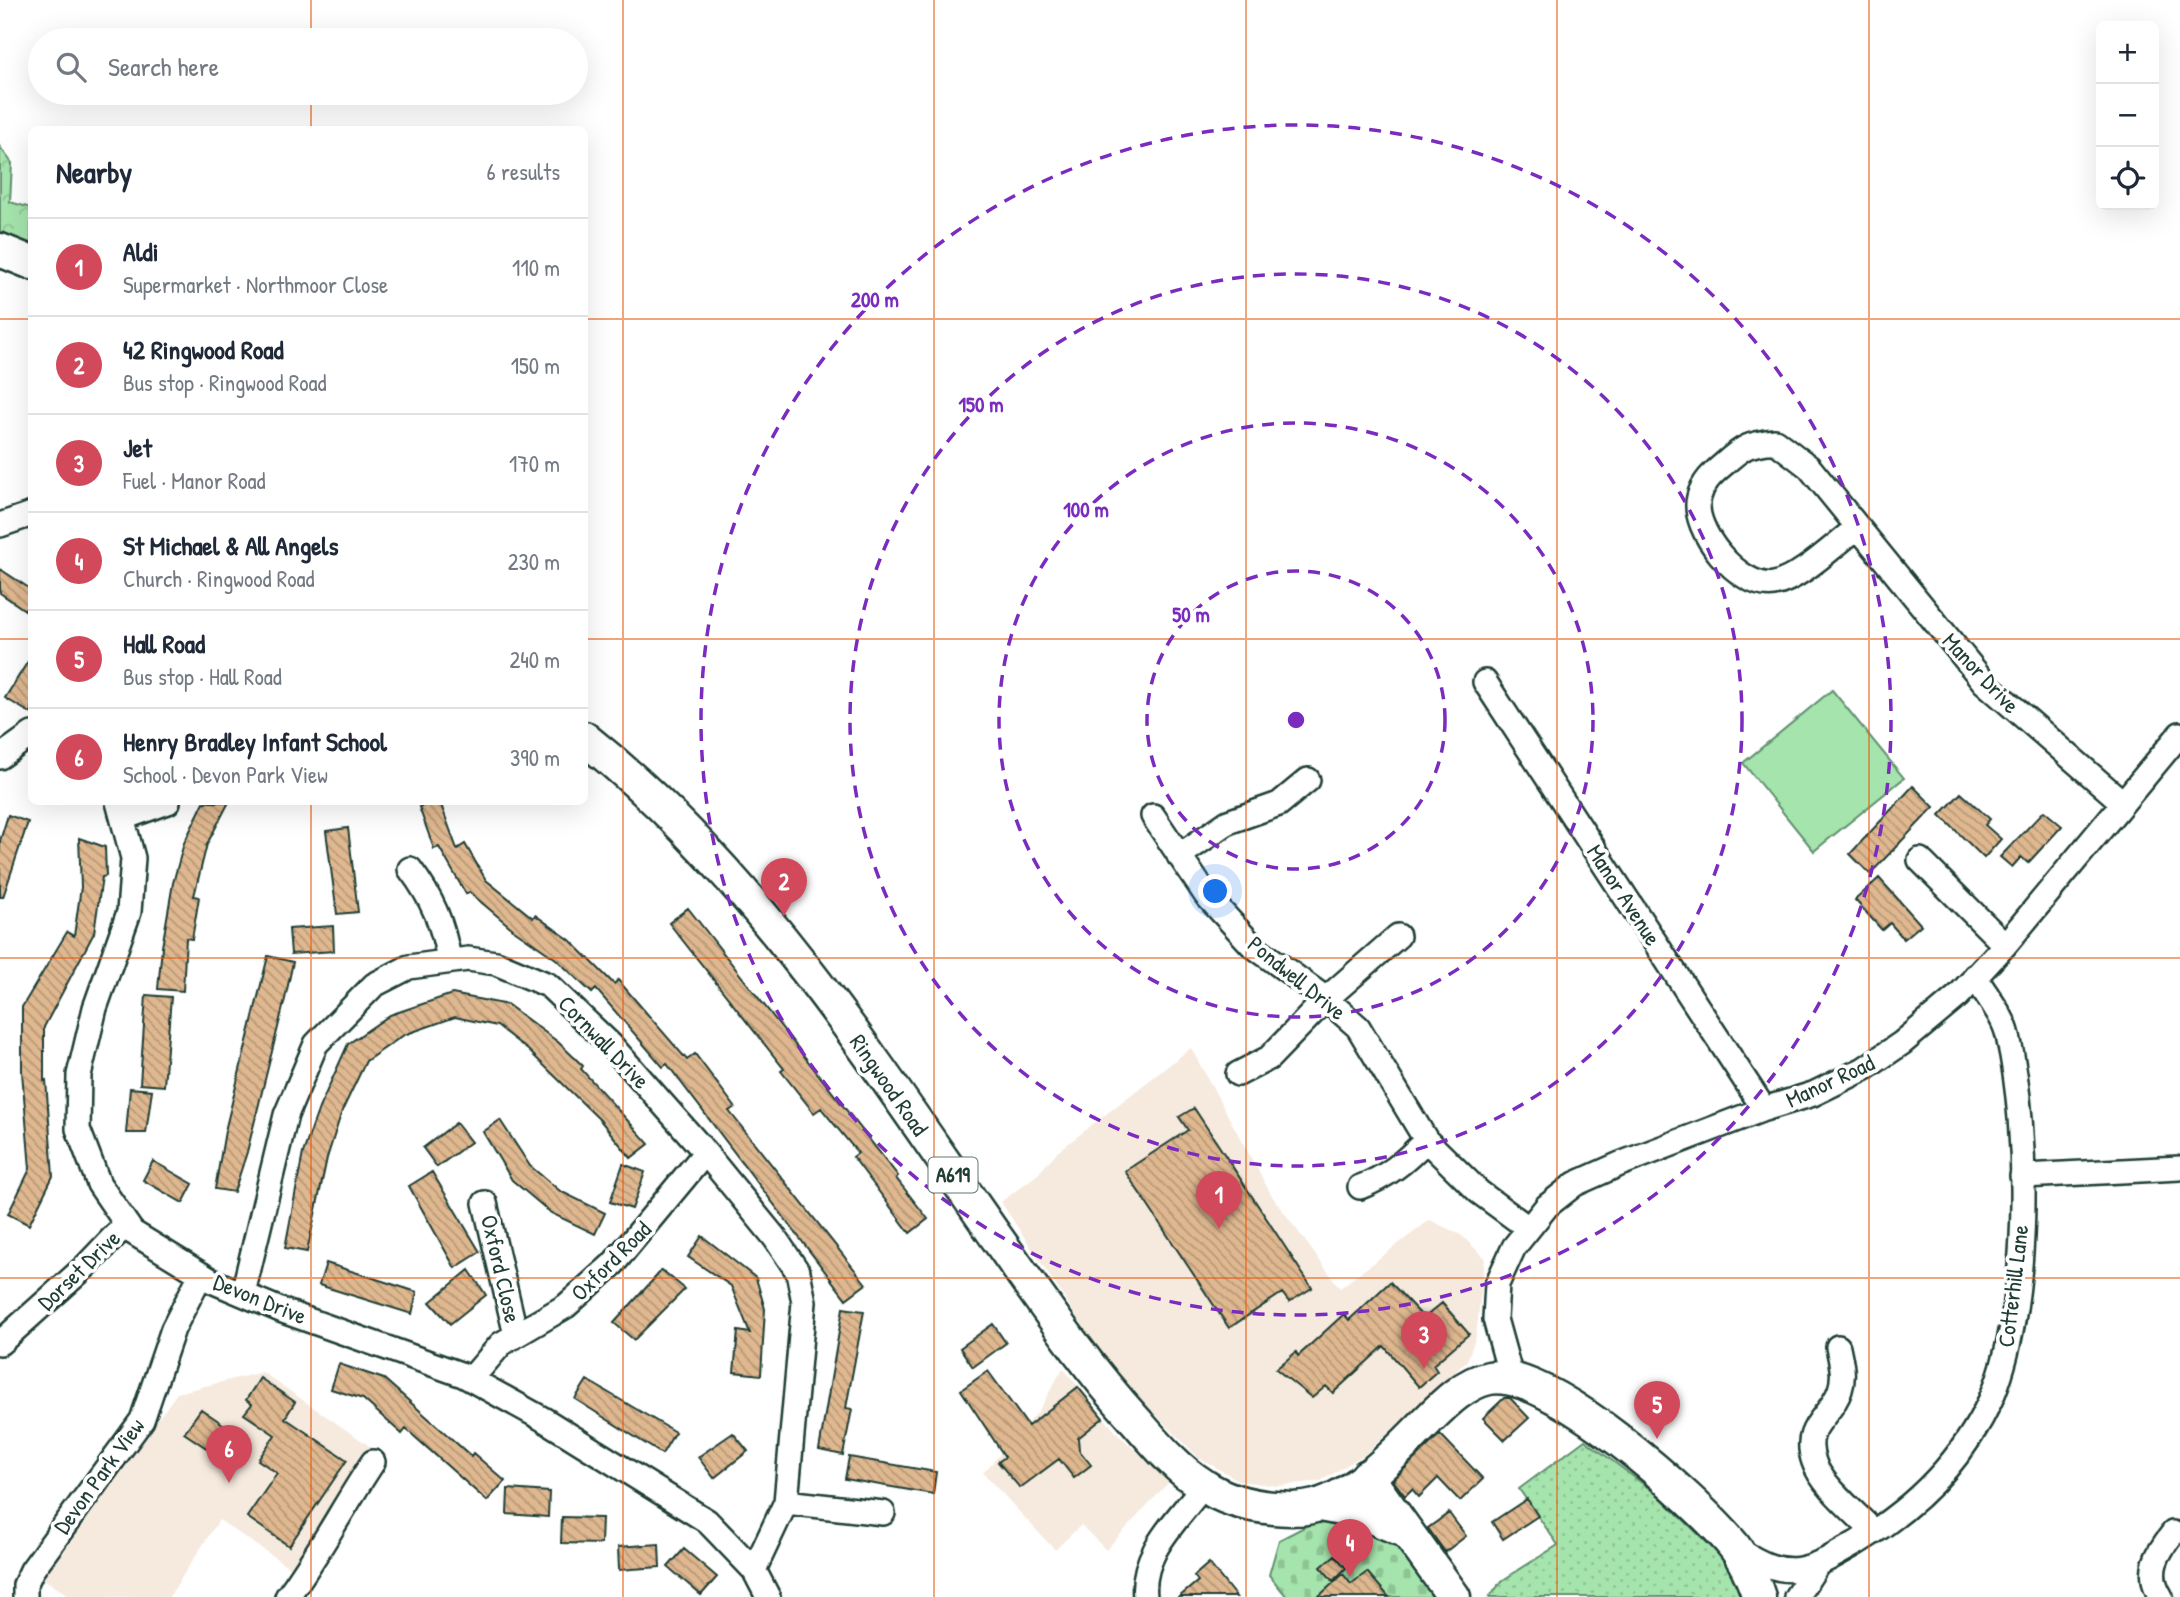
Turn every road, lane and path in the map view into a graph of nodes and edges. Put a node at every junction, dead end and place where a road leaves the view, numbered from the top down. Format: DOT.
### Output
graph roads {
  1 [pos="0,250"];
  2 [pos="28,262"];
  3 [pos="28,515"];
  4 [pos="0,525"];
  5 [pos="1857,528"];
  6 [pos="1485,682"];
  7 [pos="2180,734"];
  8 [pos="28,737"];
  9 [pos="588,741"];
  10 [pos="0,757"];
  11 [pos="1308,780"];
  12 [pos="2122,802"];
  13 [pos="151,805"];
  14 [pos="120,810"];
  15 [pos="1153,816"];
  16 [pos="1179,856"];
  17 [pos="1920,860"];
  18 [pos="410,869"];
  19 [pos="1398,936"];
  20 [pos="2005,945"];
  21 [pos="449,960"];
  22 [pos="1975,976"];
  23 [pos="1326,999"];
  24 [pos="1238,1074"];
  25 [pos="1764,1109"];
  26 [pos="1426,1140"];
  27 [pos="705,1153"];
  28 [pos="2180,1168"];
  29 [pos="2022,1176"];
  30 [pos="1360,1187"];
  31 [pos="485,1203"];
  32 [pos="126,1224"];
  33 [pos="1528,1228"];
  34 [pos="201,1274"];
  35 [pos="243,1293"];
  36 [pos="516,1335"];
  37 [pos="0,1343"];
  38 [pos="1838,1347"];
  39 [pos="1511,1377"];
  40 [pos="472,1378"];
  41 [pos="373,1462"];
  42 [pos="1367,1476"];
  43 [pos="1203,1486"];
  44 [pos="786,1502"];
  45 [pos="1320,1505"];
  46 [pos="883,1513"];
  47 [pos="1406,1532"];
  48 [pos="1874,1532"];
  49 [pos="2173,1533"];
  50 [pos="1736,1549"];
  51 [pos="1816,1567"];
  52 [pos="754,1570"];
  53 [pos="25,1597"];
  54 [pos="287,1597"];
  55 [pos="768,1597"];
  56 [pos="1145,1597"];
  57 [pos="1454,1597"];
  58 [pos="1759,1597"];
  59 [pos="1796,1597"];
  60 [pos="2161,1597"];
  1 -- 2 [label="highway"];
  3 -- 4 [label="street"];
  5 -- 5 [label="street, Manor Drive"];
  5 -- 12 [label="street, Manor Drive"];
  6 -- 25 [label="street, Manor Avenue"];
  7 -- 12 [label="street, Manor Road"];
  8 -- 10 [label="street"];
  9 -- 43 [label="highway, Ringwood Road / A619"];
  11 -- 16 [label="street"];
  12 -- 20 [label="street, Manor Road"];
  13 -- 14 [label="street"];
  14 -- 32 [label="street, Devon Drive"];
  15 -- 16 [label="street, Pondwell Drive"];
  16 -- 23 [label="street, Pondwell Drive"];
  17 -- 20 [label="street"];
  18 -- 21 [label="street"];
  19 -- 23 [label="street"];
  20 -- 22 [label="street, Manor Road"];
  21 -- 27 [label="street, Cornwall Drive"];
  21 -- 35 [label="street, Cornwall Drive"];
  22 -- 25 [label="street, Manor Road"];
  22 -- 29 [label="street, Cotterhill Lane"];
  23 -- 24 [label="street"];
  23 -- 26 [label="street, Pondwell Drive"];
  25 -- 33 [label="street, Manor Road"];
  26 -- 30 [label="street"];
  26 -- 33 [label="street, Pondwell Drive"];
  27 -- 36 [label="street, Oxford Road"];
  27 -- 44 [label="street, Cornwall Drive"];
  28 -- 29 [label="street"];
  29 -- 48 [label="street, Cotterhill Lane"];
  31 -- 36 [label="street, Oxford Close"];
  32 -- 34 [label="street, Devon Drive"];
  32 -- 37 [label="street, Dorset Drive"];
  33 -- 39 [label="street, Manor Road"];
  34 -- 35 [label="street, Devon Drive"];
  34 -- 53 [label="street, Devon Park View"];
  35 -- 40 [label="street, Devon Drive"];
  36 -- 40 [label="street, Oxford Road"];
  38 -- 48 [label="street"];
  39 -- 42 [label="highway, A619"];
  39 -- 50 [label="highway"];
  40 -- 52 [label="street, Devon Drive"];
  41 -- 54 [label="street"];
  42 -- 45 [label="highway, Ringwood Road / A619"];
  42 -- 47 [label="highway"];
  43 -- 45 [label="highway, Ringwood Road / A619"];
  43 -- 56 [label="street"];
  44 -- 46 [label="street"];
  44 -- 52 [label="street, Cornwall Drive"];
  45 -- 47 [label="highway, Ringwood Road / A619"];
  47 -- 57 [label="highway"];
  48 -- 51 [label="street, Cotterhill Lane"];
  49 -- 60 [label="street"];
  50 -- 51 [label="street, Cotterhill Lane"];
  50 -- 58 [label="highway"];
  51 -- 59 [label="street, Cotterhill Lane"];
  52 -- 55 [label="street, Devon Drive"];
}
